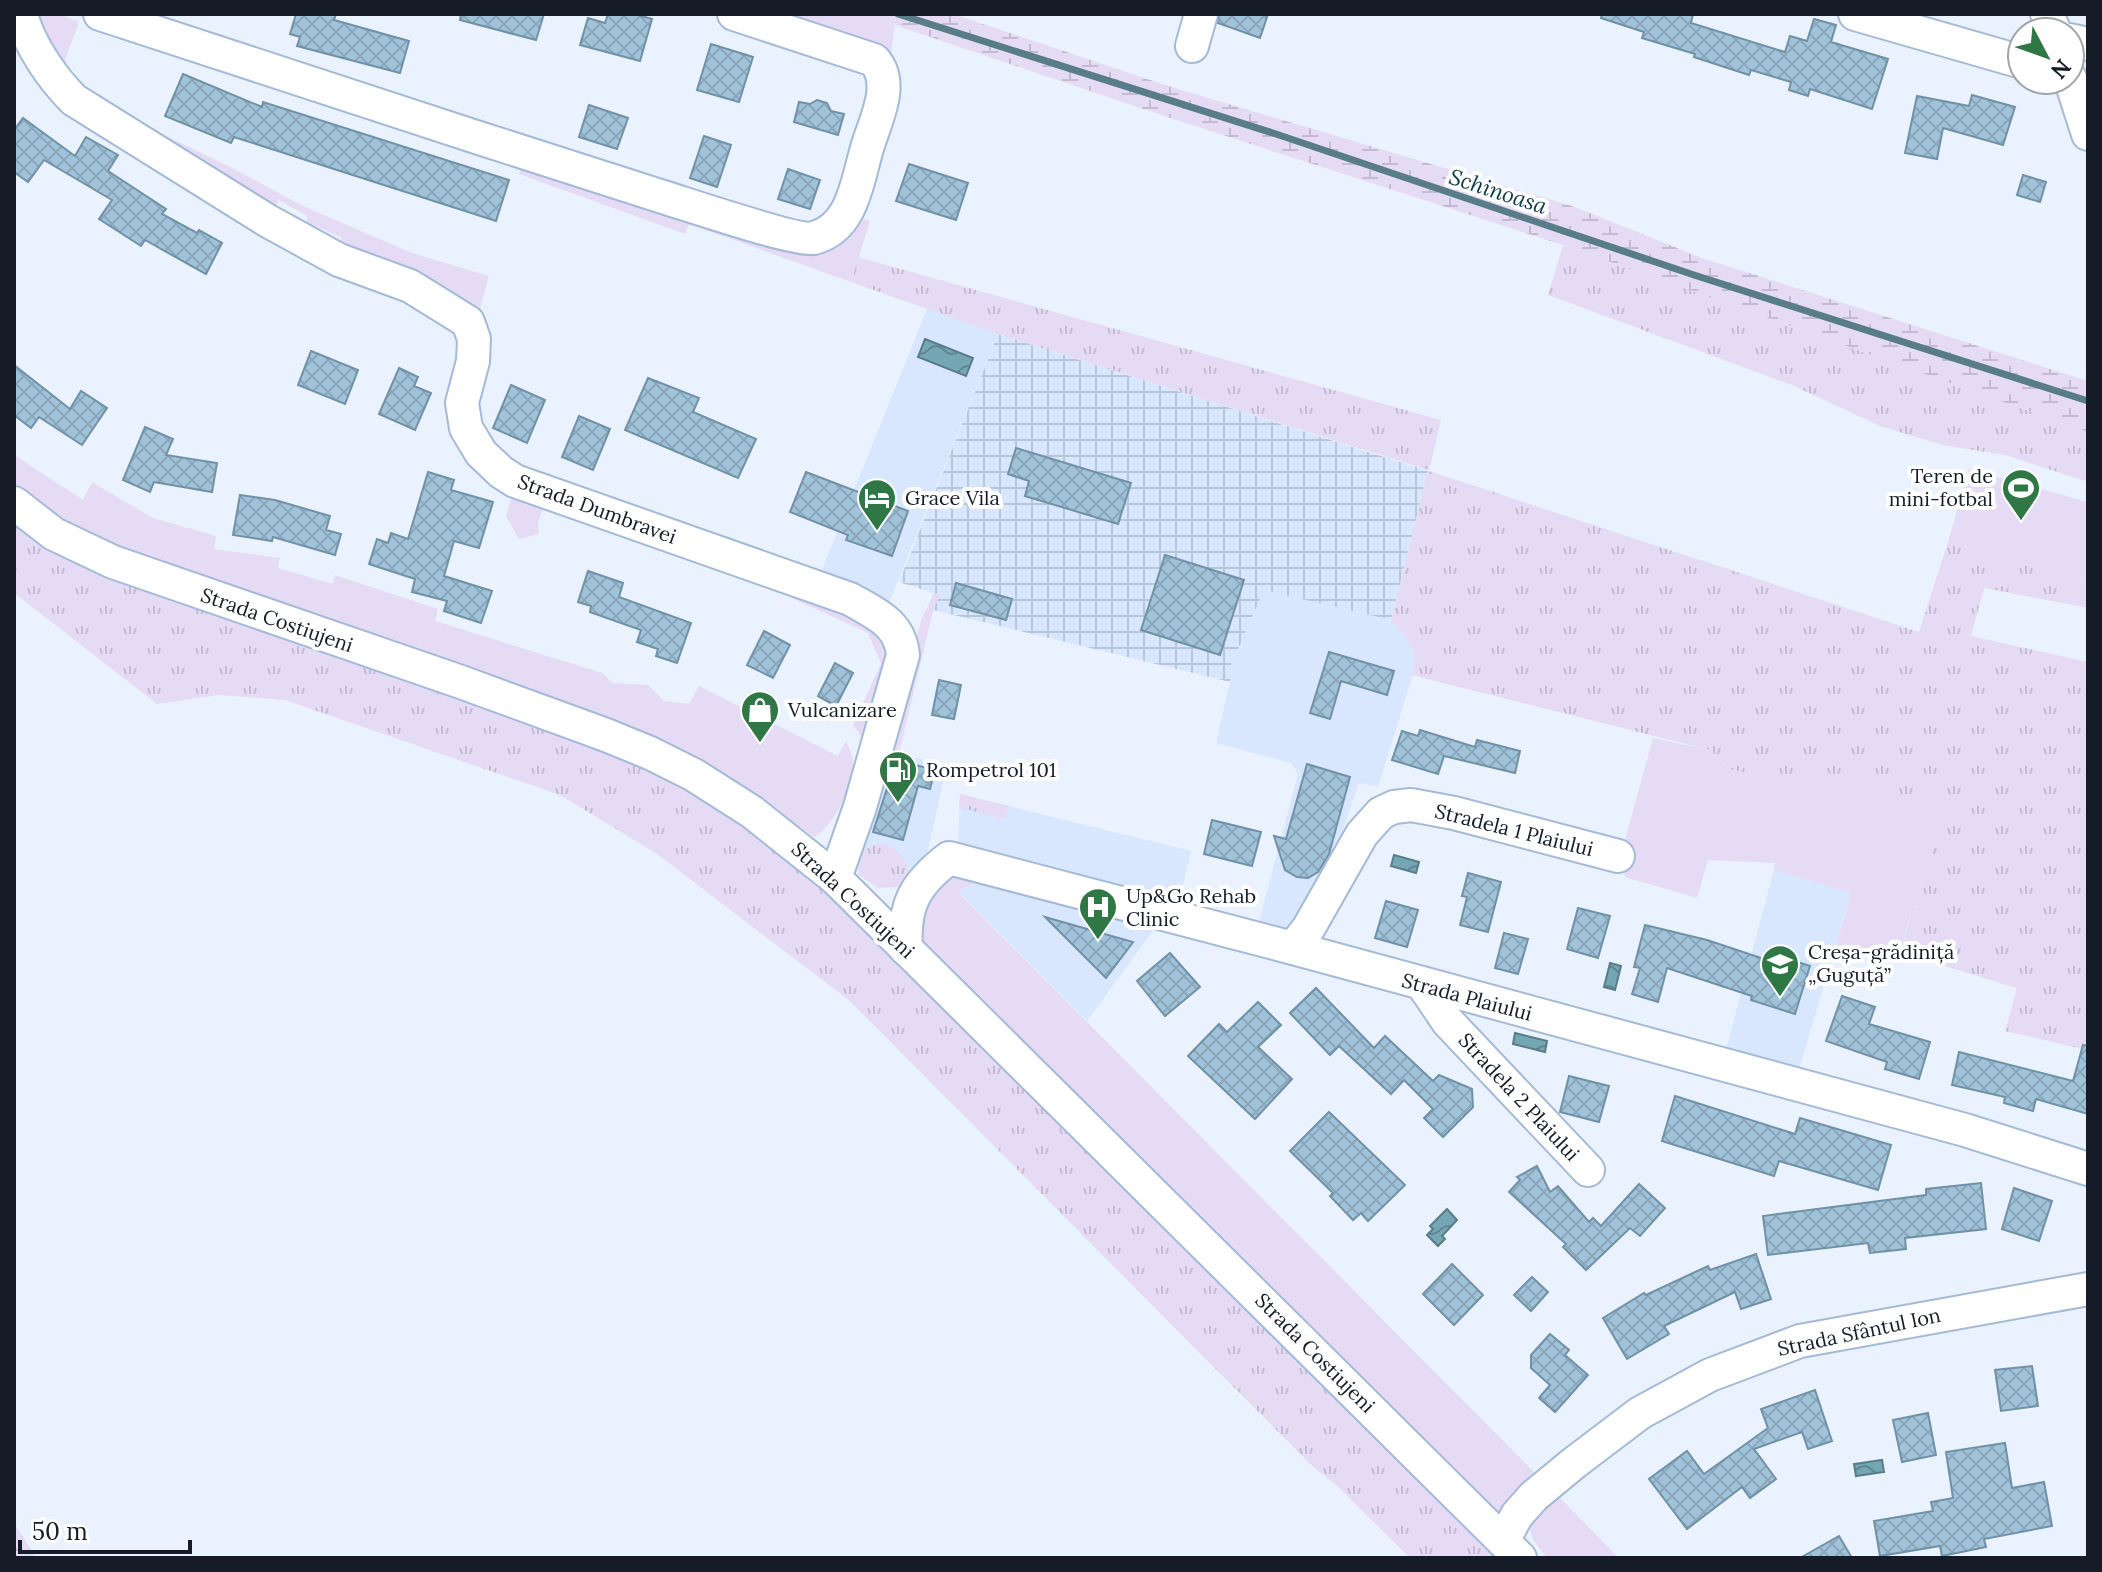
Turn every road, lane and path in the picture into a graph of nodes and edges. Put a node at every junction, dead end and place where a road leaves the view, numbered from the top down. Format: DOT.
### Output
graph roads {
  1 [pos="21,14"];
  2 [pos="100,14"];
  3 [pos="734,14"];
  4 [pos="1201,14"];
  5 [pos="1855,14"];
  6 [pos="1192,46"];
  7 [pos="2006,57"];
  8 [pos="2076,96"];
  9 [pos="2088,134"];
  10 [pos="14,503"];
  11 [pos="1618,856"];
  12 [pos="835,878"];
  13 [pos="1293,948"];
  14 [pos="906,949"];
  15 [pos="1423,985"];
  16 [pos="2088,1169"];
  17 [pos="1588,1170"];
  18 [pos="2088,1289"];
  19 [pos="1512,1549"];
  1 -- 12 [label="street, Strada Dumbravei"];
  2 -- 3 [label="street"];
  4 -- 6 [label="street"];
  5 -- 7 [label="street"];
  8 -- 9 [label="street"];
  10 -- 12 [label="street, Strada Costiujeni"];
  11 -- 13 [label="street, Stradela 1 Plaiului"];
  12 -- 14 [label="street, Strada Costiujeni"];
  13 -- 14 [label="street, Strada Plaiului"];
  13 -- 15 [label="street, Strada Plaiului"];
  14 -- 19 [label="street, Strada Costiujeni"];
  15 -- 16 [label="street, Strada Plaiului"];
  15 -- 17 [label="street, Stradela 2 Plaiului"];
  18 -- 19 [label="street, Strada Sfântul Ion"];
}
